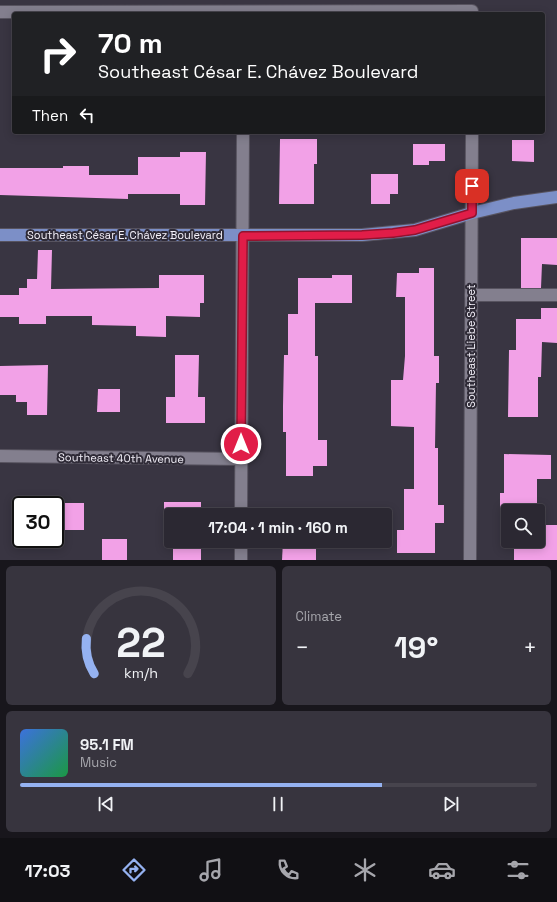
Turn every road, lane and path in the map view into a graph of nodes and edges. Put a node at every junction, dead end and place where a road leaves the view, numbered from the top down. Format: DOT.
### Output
graph roads {
  1 [pos="242,8"];
  2 [pos="472,8"];
  3 [pos="0,12"];
  4 [pos="243,134"];
  5 [pos="472,134"];
  6 [pos="557,197"];
  7 [pos="472,213"];
  8 [pos="0,235"];
  9 [pos="243,236"];
  10 [pos="472,295"];
  11 [pos="557,295"];
  12 [pos="0,456"];
  13 [pos="241,459"];
  14 [pos="241,508"];
  15 [pos="241,548"];
  16 [pos="241,560"];
  17 [pos="470,560"];
  1 -- 2 [label="street"];
  1 -- 3 [label="street"];
  4 -- 9 [label="street"];
  5 -- 7 [label="street, Southeast Liebe Street"];
  6 -- 7 [label="main road, Southeast César E. Chávez Boulevard"];
  7 -- 9 [label="main road, Southeast César E. Chávez Boulevard"];
  7 -- 10 [label="street, Southeast Liebe Street"];
  8 -- 9 [label="main road, Southeast César E. Chávez Boulevard"];
  9 -- 13 [label="street"];
  10 -- 11 [label="street"];
  10 -- 17 [label="street, Southeast Liebe Street"];
  12 -- 13 [label="street, Southeast 40th Avenue"];
  13 -- 14 [label="street"];
  15 -- 16 [label="street"];
}
